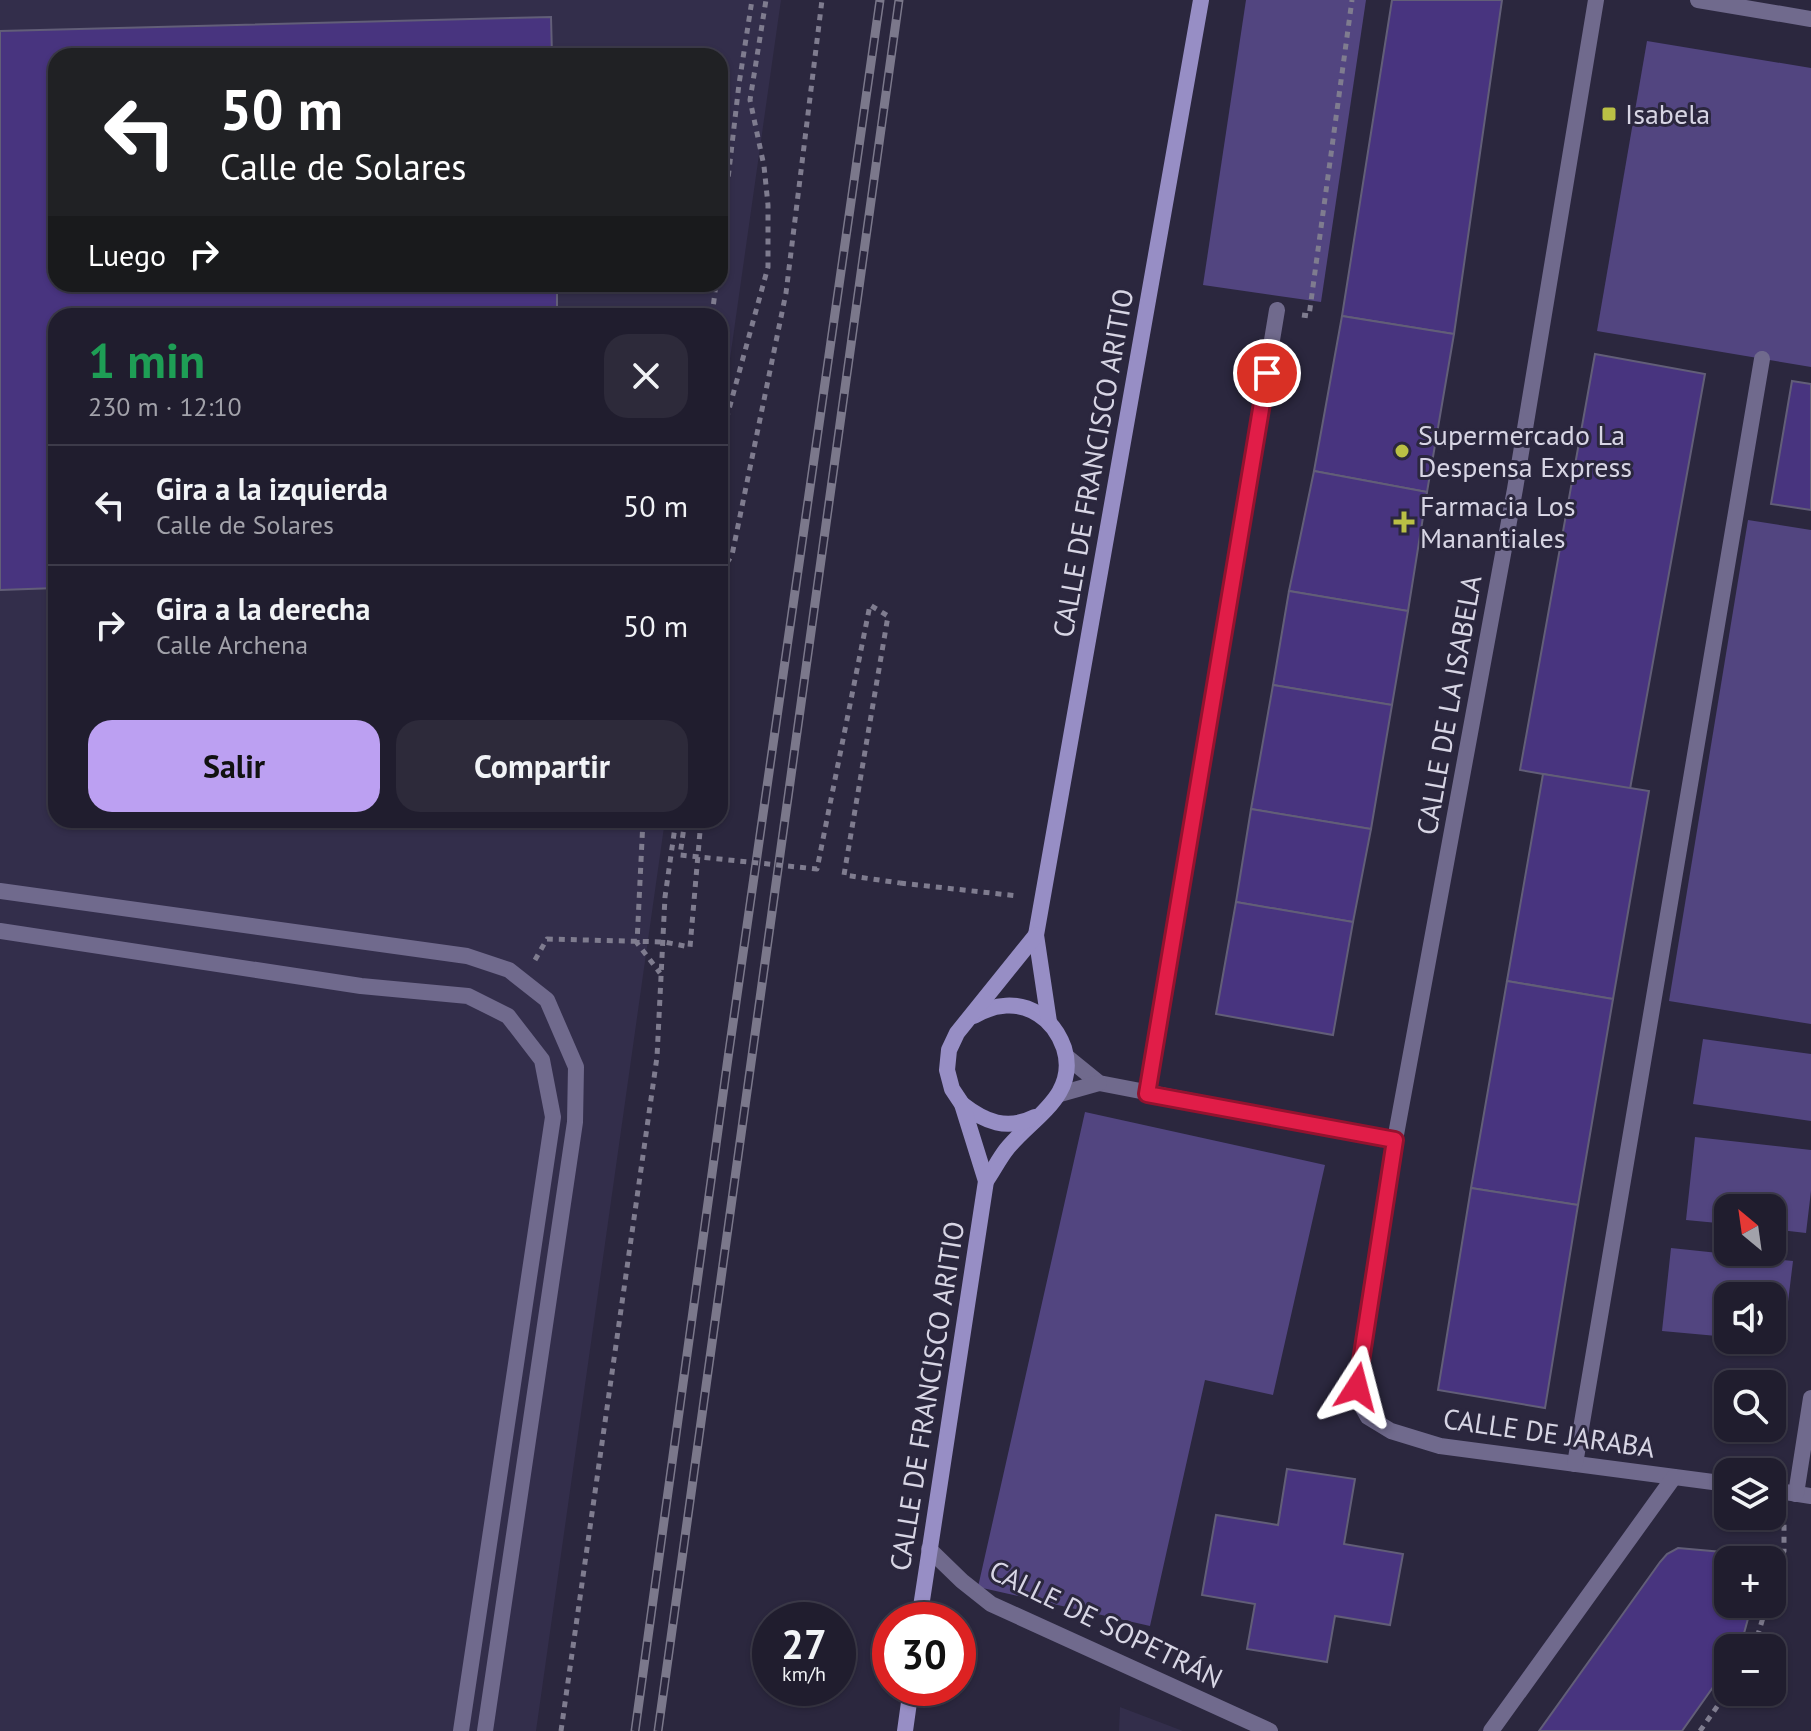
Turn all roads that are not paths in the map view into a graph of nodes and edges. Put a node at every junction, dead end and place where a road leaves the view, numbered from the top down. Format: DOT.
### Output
graph roads {
  1 [pos="1201,0"];
  2 [pos="1596,0"];
  3 [pos="1698,0"];
  4 [pos="1811,19"];
  5 [pos="1277,310"];
  6 [pos="1762,359"];
  7 [pos="0,891"];
  8 [pos="0,931"];
  9 [pos="1036,935"];
  10 [pos="970,1019"];
  11 [pos="1049,1022"];
  12 [pos="1067,1057"];
  13 [pos="1099,1083"];
  14 [pos="1060,1094"];
  15 [pos="1147,1094"];
  16 [pos="962,1104"];
  17 [pos="1040,1115"];
  18 [pos="1395,1140"];
  19 [pos="986,1181"];
  20 [pos="1811,1398"];
  21 [pos="1368,1417"];
  22 [pos="1575,1464"];
  23 [pos="1674,1477"];
  24 [pos="1714,1482"];
  25 [pos="1791,1493"];
  26 [pos="929,1549"];
  27 [pos="922,1602"];
  28 [pos="908,1706"];
  29 [pos="461,1731"];
  30 [pos="485,1731"];
  31 [pos="905,1731"];
  32 [pos="1270,1731"];
  33 [pos="1491,1731"];
  1 -- 9 [label="main road, CALLE DE FRANCISCO ARITIO"];
  2 -- 18 [label="street, CALLE DE LA ISABELA"];
  3 -- 4 [label="street"];
  5 -- 15 [label="street"];
  6 -- 22 [label="street"];
  7 -- 30 [label="street"];
  8 -- 29 [label="street"];
  9 -- 10 [label="main road, CALLE DE FRANCISCO ARITIO"];
  9 -- 11 [label="main road, CALLE DE FRANCISCO ARITIO"];
  10 -- 11 [label="main road"];
  10 -- 16 [label="main road, CALLE DE FRANCISCO ARITIO"];
  11 -- 12 [label="main road, CALLE DE FRANCISCO ARITIO"];
  12 -- 13 [label="street"];
  12 -- 14 [label="main road"];
  13 -- 14 [label="street"];
  13 -- 15 [label="street"];
  14 -- 17 [label="main road, CALLE DE FRANCISCO ARITIO"];
  15 -- 18 [label="street"];
  16 -- 17 [label="main road"];
  16 -- 19 [label="main road, CALLE DE FRANCISCO ARITIO"];
  17 -- 19 [label="main road, CALLE DE FRANCISCO ARITIO"];
  18 -- 21 [label="street, CALLE DE LA ISABELA"];
  19 -- 26 [label="main road, CALLE DE FRANCISCO ARITIO"];
  20 -- 25 [label="street"];
  21 -- 22 [label="street, CALLE DE JARABA"];
  22 -- 23 [label="street, CALLE DE JARABA"];
  23 -- 24 [label="street, CALLE DE JARABA"];
  23 -- 33 [label="street"];
  26 -- 27 [label="main road, CALLE DE FRANCISCO ARITIO"];
  26 -- 32 [label="street, CALLE DE SOPETRÁN"];
  28 -- 31 [label="main road"];
}
